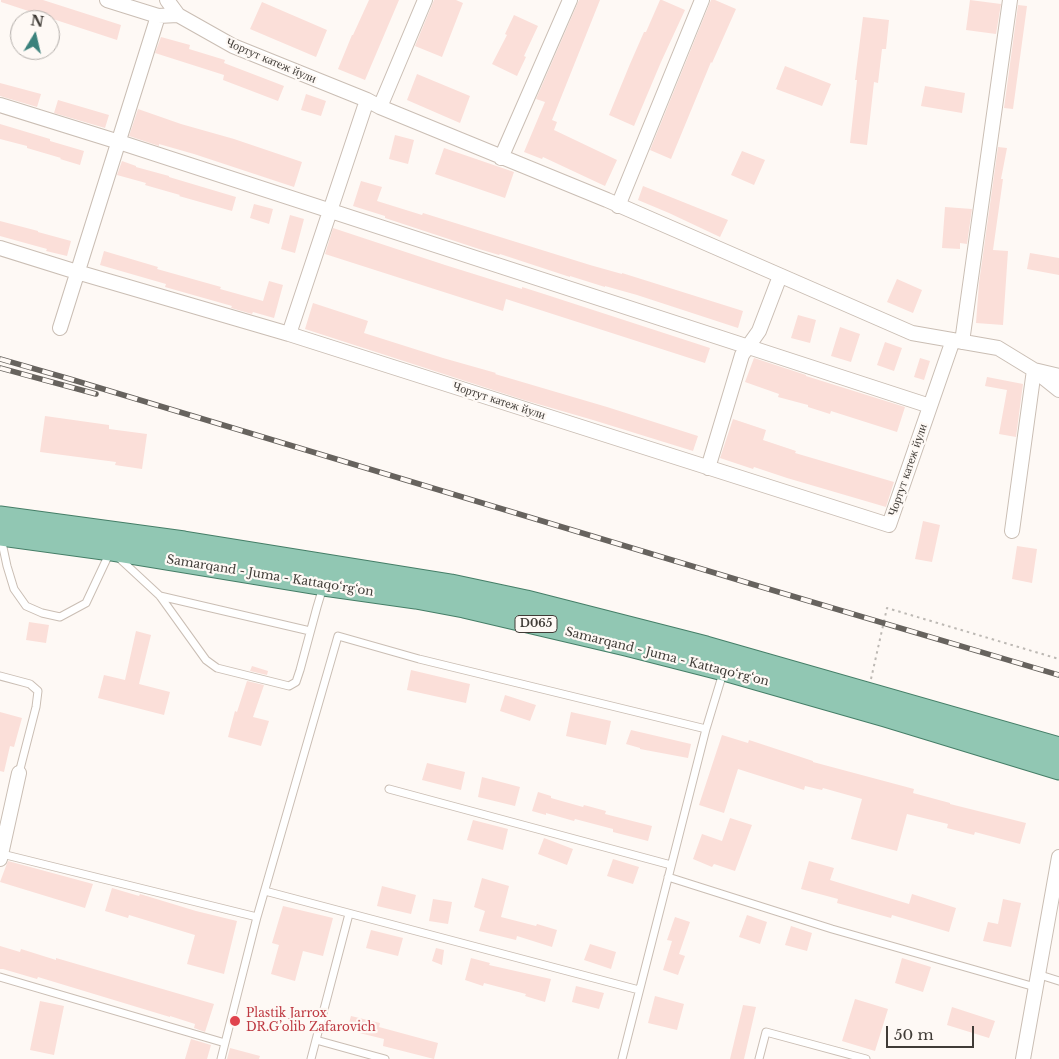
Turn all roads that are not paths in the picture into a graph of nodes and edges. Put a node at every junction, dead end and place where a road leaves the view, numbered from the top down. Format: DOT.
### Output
graph roads {
  1 [pos="107,0"];
  2 [pos="167,0"];
  3 [pos="425,0"];
  4 [pos="570,0"];
  5 [pos="702,0"];
  6 [pos="1010,0"];
  7 [pos="178,15"];
  8 [pos="158,16"];
  9 [pos="367,100"];
  10 [pos="0,105"];
  11 [pos="380,107"];
  12 [pos="119,142"];
  13 [pos="501,158"];
  14 [pos="618,206"];
  15 [pos="330,210"];
  16 [pos="0,248"];
  17 [pos="78,272"];
  18 [pos="780,276"];
  19 [pos="60,328"];
  20 [pos="289,334"];
  21 [pos="957,341"];
  22 [pos="748,347"];
  23 [pos="1034,370"];
  24 [pos="1059,376"];
  25 [pos="1059,390"];
  26 [pos="930,406"];
  27 [pos="708,468"];
  28 [pos="0,529"];
  29 [pos="1012,531"];
  30 [pos="111,550"];
  31 [pos="324,585"];
  32 [pos="160,596"];
  33 [pos="310,631"];
  34 [pos="724,670"];
  35 [pos="0,676"];
  36 [pos="887,707"];
  37 [pos="706,729"];
  38 [pos="1059,748"];
  39 [pos="1059,769"];
  40 [pos="19,773"];
  41 [pos="389,789"];
  42 [pos="1,857"];
  43 [pos="1059,857"];
  44 [pos="671,865"];
  45 [pos="668,878"];
  46 [pos="265,890"];
  47 [pos="349,914"];
  48 [pos="257,917"];
  49 [pos="0,977"];
  50 [pos="1036,981"];
  51 [pos="1059,982"];
  52 [pos="639,990"];
  53 [pos="316,1040"];
  54 [pos="225,1043"];
  55 [pos="221,1059"];
  56 [pos="311,1059"];
  57 [pos="385,1059"];
  58 [pos="622,1059"];
  59 [pos="759,1059"];
  60 [pos="866,1059"];
  61 [pos="1023,1059"];
  1 -- 8 [label="street"];
  2 -- 7 [label="street, Чортут катеж йули"];
  3 -- 11 [label="street"];
  4 -- 13 [label="street"];
  5 -- 14 [label="street"];
  6 -- 21 [label="street"];
  7 -- 8 [label="street"];
  7 -- 9 [label="street, Чортут катеж йули"];
  8 -- 12 [label="street"];
  9 -- 11 [label="street, Чортут катеж йули"];
  9 -- 15 [label="street"];
  10 -- 12 [label="street"];
  11 -- 13 [label="street, Чортут катеж йули"];
  12 -- 15 [label="street"];
  12 -- 17 [label="street"];
  13 -- 14 [label="street, Чортут катеж йули"];
  14 -- 18 [label="street, Чортут катеж йули"];
  15 -- 20 [label="street"];
  15 -- 22 [label="street"];
  16 -- 17 [label="street, Чортут катеж йули"];
  17 -- 19 [label="street"];
  17 -- 20 [label="street, Чортут катеж йули"];
  18 -- 21 [label="street, Чортут катеж йули"];
  18 -- 22 [label="street"];
  20 -- 27 [label="street, Чортут катеж йули"];
  21 -- 23 [label="street"];
  21 -- 26 [label="street, Чортут катеж йули"];
  22 -- 26 [label="street"];
  22 -- 27 [label="street"];
  23 -- 24 [label="street"];
  23 -- 25 [label="street"];
  23 -- 29 [label="street"];
  26 -- 27 [label="street, Чортут катеж йули"];
  28 -- 30 [label="main road, Samarqand - Juma - Kattaqo‘rg‘on / D065"];
  28 -- 30 [label="lane"];
  28 -- 36 [label="main road, Samarqand - Juma - Kattaqo‘rg‘on / D065"];
  30 -- 31 [label="main road, Samarqand - Juma - Kattaqo‘rg‘on / D065"];
  30 -- 32 [label="lane"];
  31 -- 33 [label="lane"];
  31 -- 34 [label="main road, Samarqand - Juma - Kattaqo‘rg‘on / D065"];
  32 -- 33 [label="lane"];
  32 -- 33 [label="lane"];
  34 -- 36 [label="main road, Samarqand - Juma - Kattaqo‘rg‘on / D065"];
  34 -- 37 [label="lane"];
  35 -- 40 [label="lane"];
  36 -- 38 [label="main road, Samarqand - Juma - Kattaqo‘rg‘on / D065"];
  36 -- 39 [label="main road, Samarqand - Juma - Kattaqo‘rg‘on / D065"];
  37 -- 44 [label="lane"];
  37 -- 46 [label="lane"];
  40 -- 42 [label="street"];
  41 -- 44 [label="lane"];
  42 -- 48 [label="lane"];
  43 -- 50 [label="street"];
  44 -- 45 [label="lane"];
  45 -- 50 [label="lane"];
  45 -- 52 [label="lane"];
  46 -- 47 [label="lane"];
  46 -- 48 [label="lane"];
  47 -- 52 [label="lane"];
  47 -- 53 [label="lane"];
  48 -- 54 [label="lane"];
  49 -- 54 [label="lane"];
  50 -- 51 [label="lane"];
  50 -- 61 [label="street"];
  52 -- 58 [label="lane"];
  53 -- 56 [label="lane"];
  53 -- 57 [label="lane"];
  54 -- 55 [label="lane"];
  59 -- 60 [label="lane"];
}
